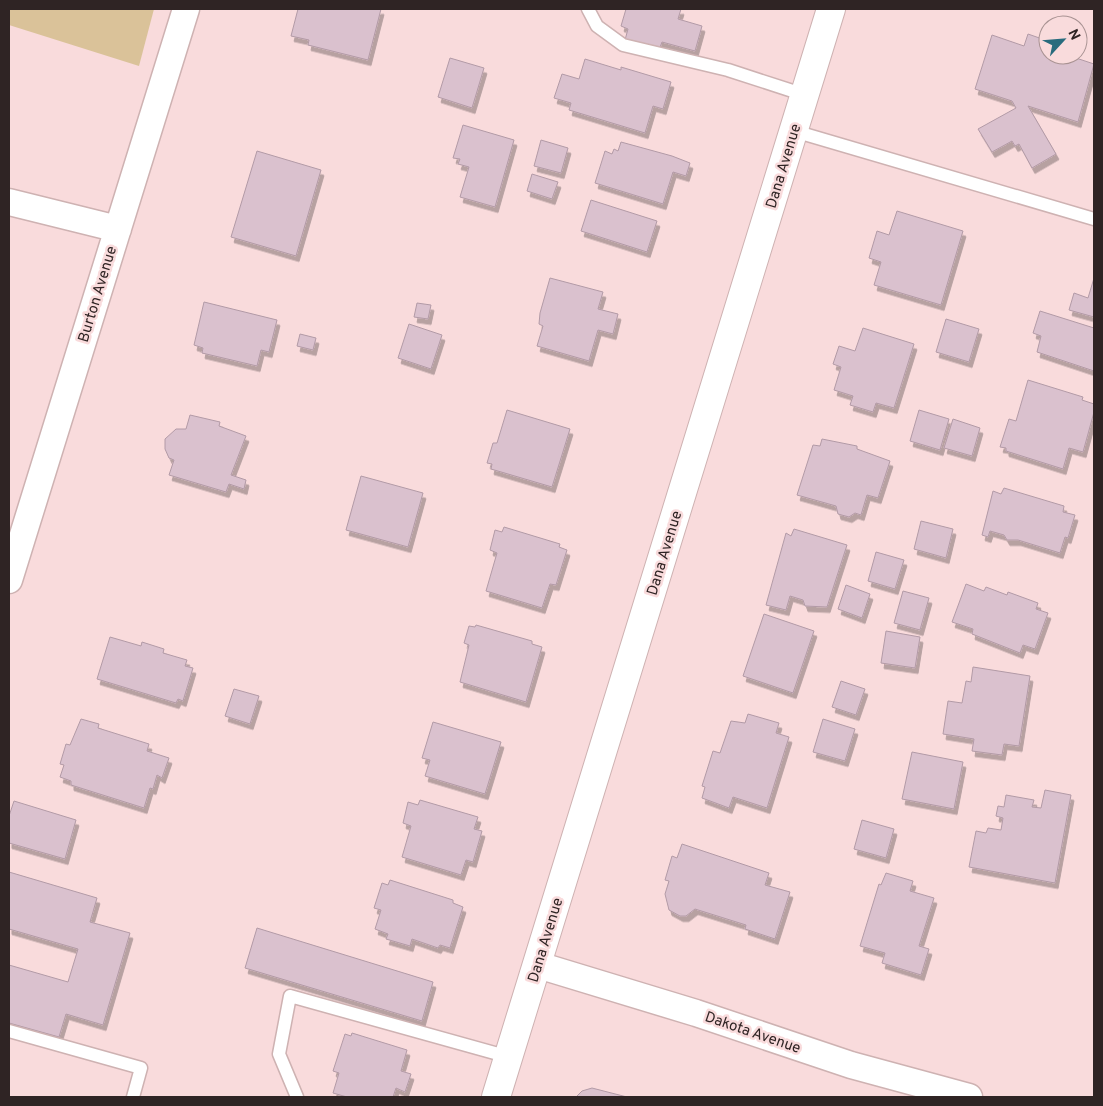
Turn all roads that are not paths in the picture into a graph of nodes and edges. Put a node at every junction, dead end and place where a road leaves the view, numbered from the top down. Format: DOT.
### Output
graph roads {
  1 [pos="186,9"];
  2 [pos="588,9"];
  3 [pos="831,9"];
  4 [pos="805,95"];
  5 [pos="794,131"];
  6 [pos="9,202"];
  7 [pos="1094,219"];
  8 [pos="118,229"];
  9 [pos="9,580"];
  10 [pos="538,965"];
  11 [pos="9,1031"];
  12 [pos="509,1057"];
  13 [pos="133,1097"];
  14 [pos="297,1097"];
  15 [pos="496,1097"];
  16 [pos="969,1097"];
  1 -- 8 [label="street, Burton Avenue"];
  2 -- 4 [label="lane"];
  3 -- 4 [label="street, Dana Avenue"];
  4 -- 5 [label="street, Dana Avenue"];
  5 -- 7 [label="lane"];
  5 -- 10 [label="street, Dana Avenue"];
  6 -- 8 [label="street"];
  8 -- 9 [label="street, Burton Avenue"];
  10 -- 12 [label="street, Dana Avenue"];
  10 -- 16 [label="street, Dakota Avenue"];
  11 -- 13 [label="lane"];
  12 -- 14 [label="lane"];
  12 -- 15 [label="street, Dana Avenue"];
}
